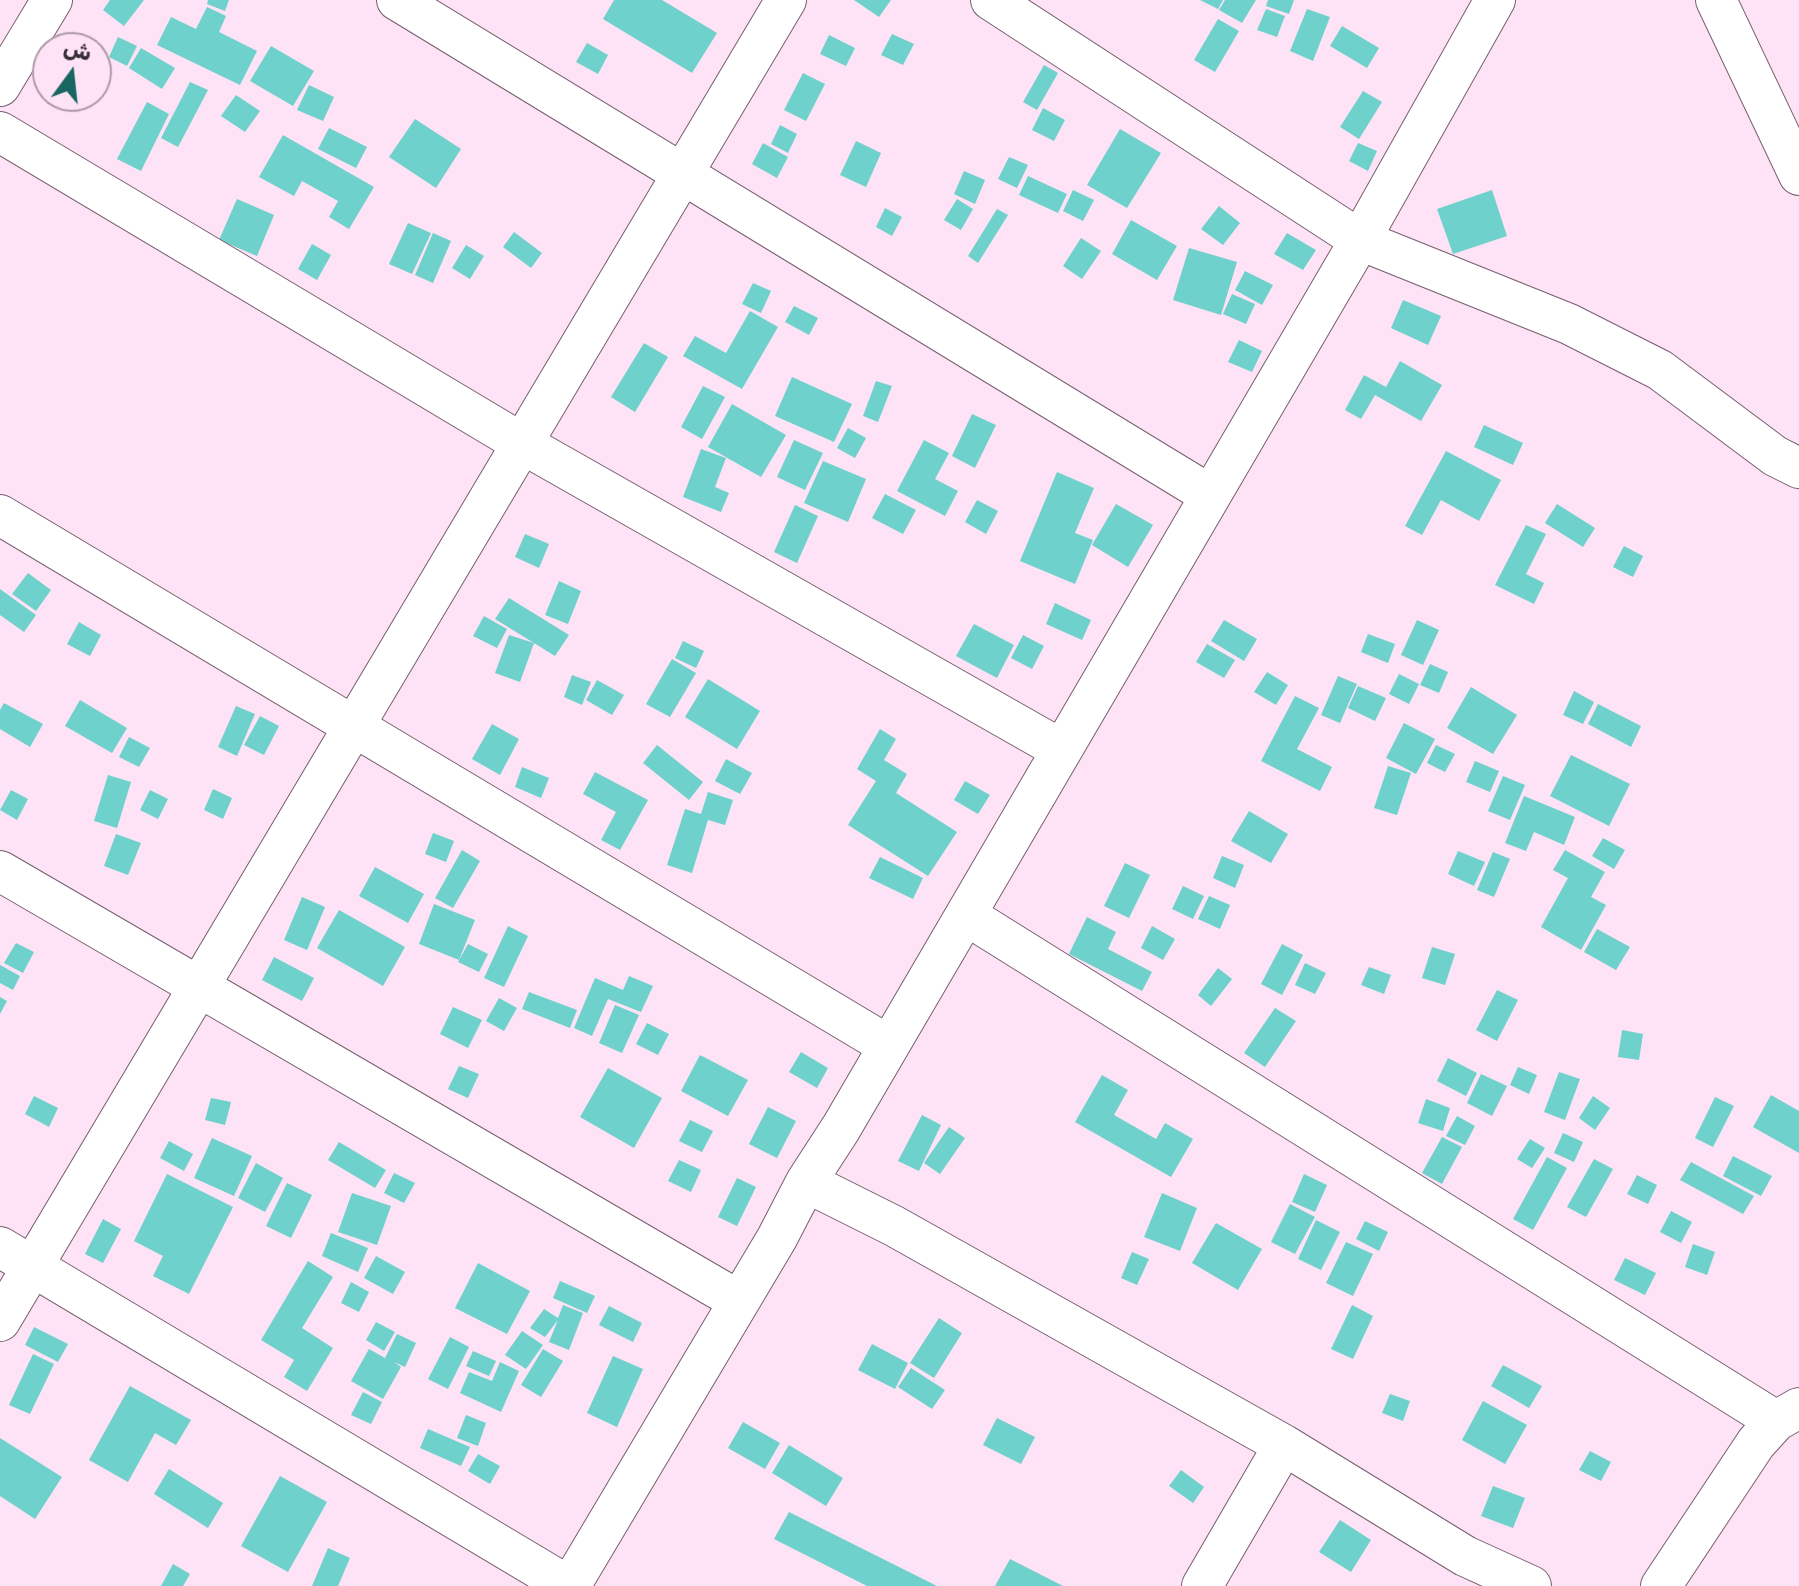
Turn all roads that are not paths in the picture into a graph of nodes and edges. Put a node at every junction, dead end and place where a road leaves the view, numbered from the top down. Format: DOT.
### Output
graph roads {
  1 [pos="52,0"];
  2 [pos="397,0"];
  3 [pos="786,0"];
  4 [pos="991,0"];
  5 [pos="1495,0"];
  6 [pos="1716,0"];
  7 [pos="0,86"];
  8 [pos="0,132"];
  9 [pos="684,175"];
  10 [pos="1799,175"];
  11 [pos="1360,240"];
  12 [pos="523,444"];
  13 [pos="1799,468"];
  14 [pos="1210,495"];
  15 [pos="0,515"];
  16 [pos="355,727"];
  17 [pos="1062,750"];
  18 [pos="0,871"];
  19 [pos="966,915"];
  20 [pos="199,987"];
  21 [pos="889,1046"];
  22 [pos="806,1182"];
  23 [pos="16,1257"];
  24 [pos="739,1301"];
  25 [pos="0,1321"];
  26 [pos="1787,1415"];
  27 [pos="1284,1445"];
  28 [pos="569,1586"];
  29 [pos="1202,1586"];
  30 [pos="1531,1586"];
  31 [pos="1661,1586"];
  1 -- 7 [label="street"];
  2 -- 9 [label="street"];
  3 -- 9 [label="street"];
  4 -- 11 [label="street"];
  5 -- 11 [label="street"];
  6 -- 10 [label="street"];
  8 -- 12 [label="street"];
  9 -- 12 [label="street"];
  9 -- 14 [label="street"];
  11 -- 13 [label="street"];
  11 -- 14 [label="street"];
  12 -- 16 [label="street"];
  12 -- 17 [label="street"];
  14 -- 17 [label="street"];
  15 -- 16 [label="street"];
  16 -- 20 [label="street"];
  16 -- 21 [label="street"];
  17 -- 19 [label="street"];
  18 -- 20 [label="street"];
  19 -- 21 [label="street"];
  19 -- 26 [label="street"];
  20 -- 23 [label="street"];
  20 -- 24 [label="street"];
  21 -- 22 [label="street"];
  22 -- 24 [label="street"];
  22 -- 27 [label="street"];
  23 -- 25 [label="street"];
  23 -- 28 [label="street"];
  24 -- 28 [label="street"];
  26 -- 31 [label="street"];
  27 -- 29 [label="street"];
  27 -- 30 [label="street"];
}
